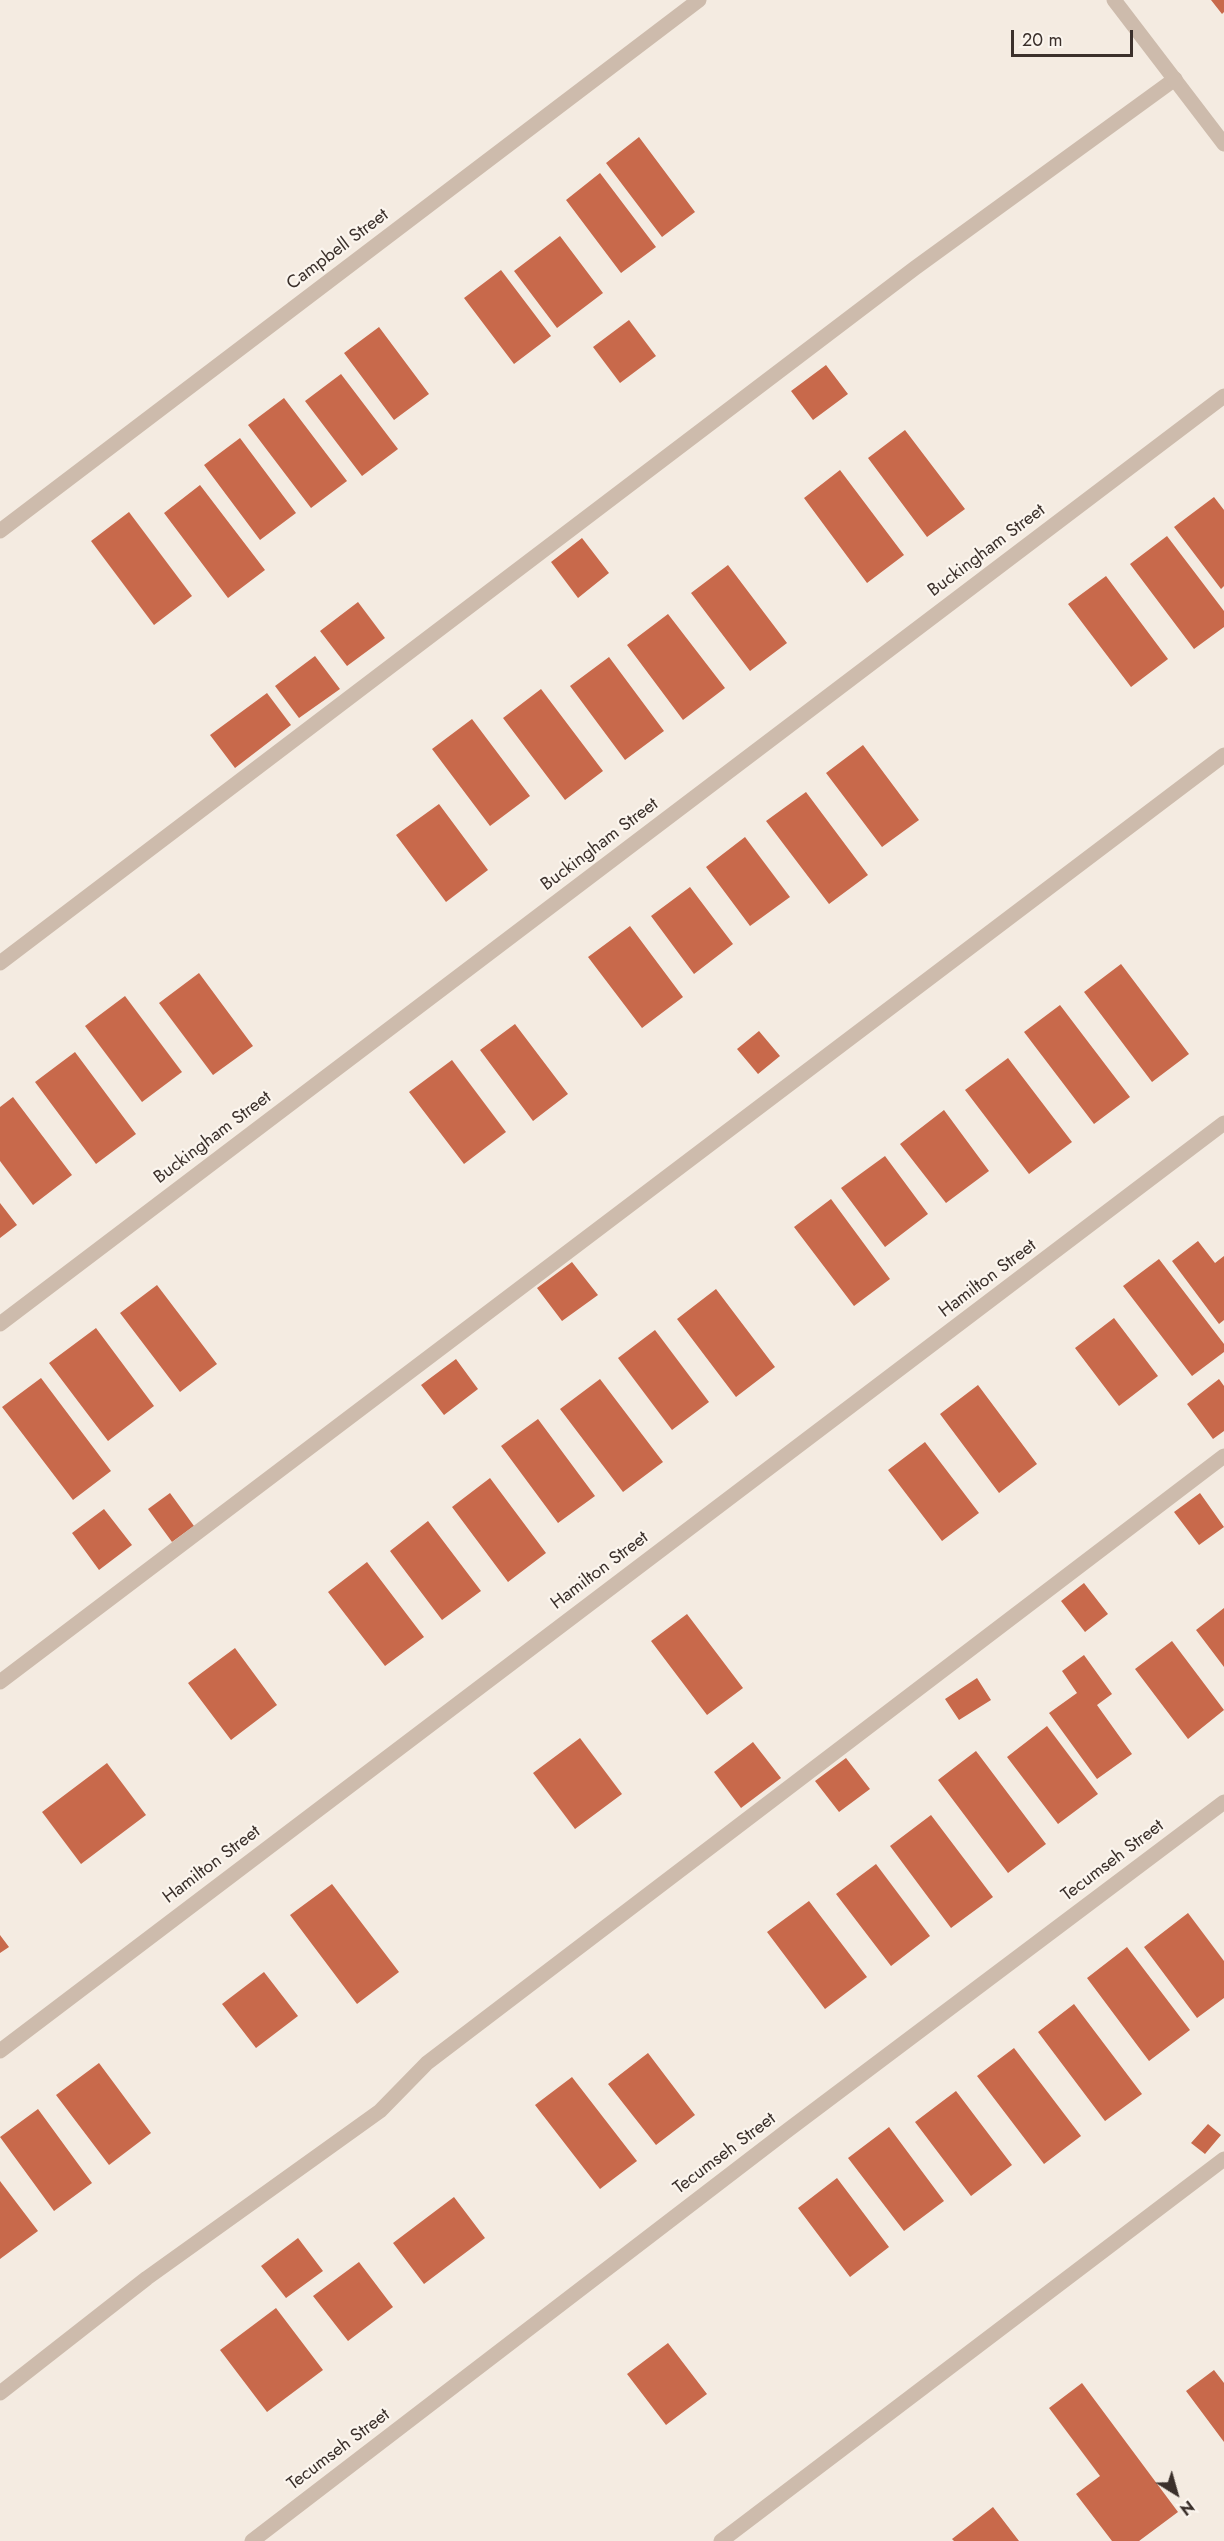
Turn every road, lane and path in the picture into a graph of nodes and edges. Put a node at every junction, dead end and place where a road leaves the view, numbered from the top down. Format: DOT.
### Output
graph roads {
  1 [pos="699,0"];
  2 [pos="1114,0"];
  3 [pos="1175,79"];
  4 [pos="1224,144"];
  5 [pos="1224,396"];
  6 [pos="0,531"];
  7 [pos="1224,755"];
  8 [pos="0,963"];
  9 [pos="1224,1123"];
  10 [pos="0,1324"];
  11 [pos="1224,1456"];
  12 [pos="0,1682"];
  13 [pos="1224,1802"];
  14 [pos="0,2051"];
  15 [pos="1224,2159"];
  16 [pos="0,2393"];
  17 [pos="252,2541"];
  18 [pos="721,2541"];
  1 -- 6 [label="street, Campbell Street"];
  2 -- 3 [label="street"];
  3 -- 4 [label="street"];
  3 -- 8 [label="street"];
  5 -- 10 [label="street, Buckingham Street"];
  7 -- 12 [label="street"];
  9 -- 14 [label="street, Hamilton Street"];
  11 -- 16 [label="street"];
  13 -- 17 [label="street, Tecumseh Street"];
  15 -- 18 [label="street"];
}
